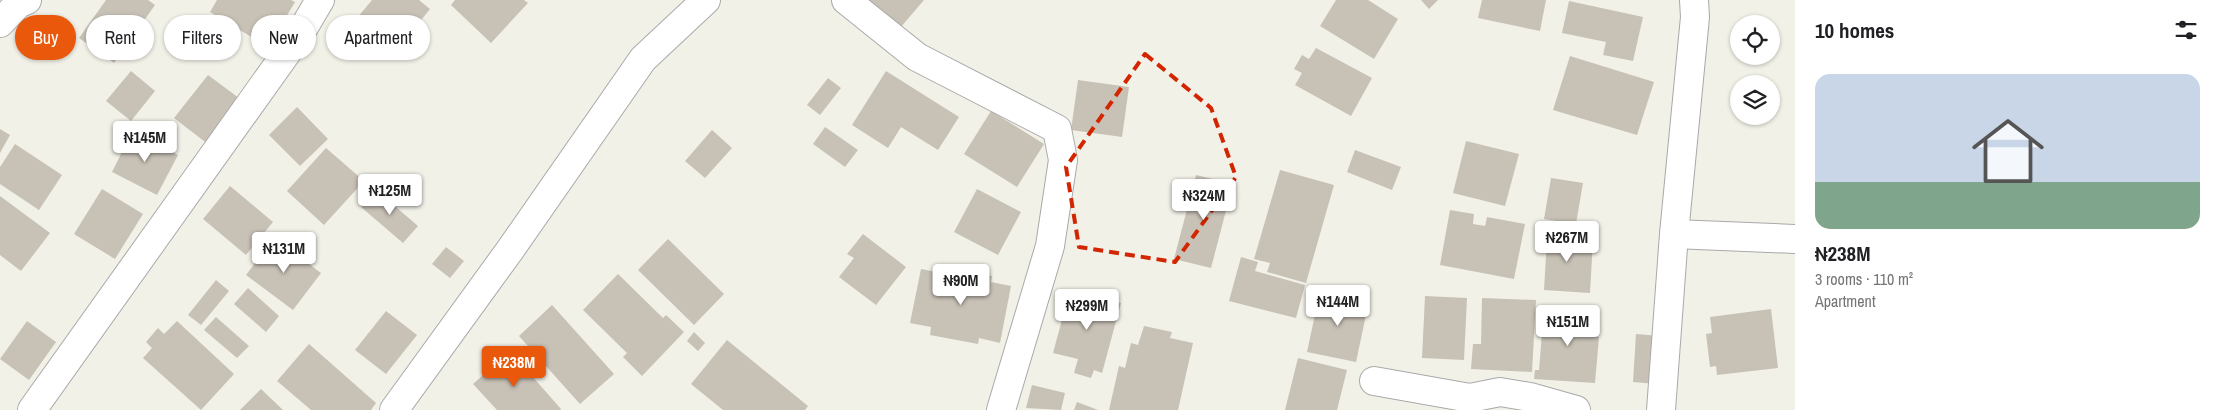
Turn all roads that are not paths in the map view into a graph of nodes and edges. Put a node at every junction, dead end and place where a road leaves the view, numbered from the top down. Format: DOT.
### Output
graph roads {
  1 [pos="27,0"];
  2 [pos="320,0"];
  3 [pos="706,0"];
  4 [pos="846,0"];
  5 [pos="1694,0"];
  6 [pos="0,23"];
  7 [pos="1674,234"];
  8 [pos="1795,239"];
  9 [pos="1374,381"];
  10 [pos="32,410"];
  11 [pos="394,410"];
  12 [pos="1001,410"];
  13 [pos="1576,410"];
  14 [pos="1662,410"];
  1 -- 6 [label="street"];
  2 -- 10 [label="street"];
  3 -- 11 [label="street"];
  4 -- 12 [label="street"];
  5 -- 7 [label="street"];
  7 -- 8 [label="street"];
  7 -- 14 [label="street"];
  9 -- 13 [label="street"];
}
